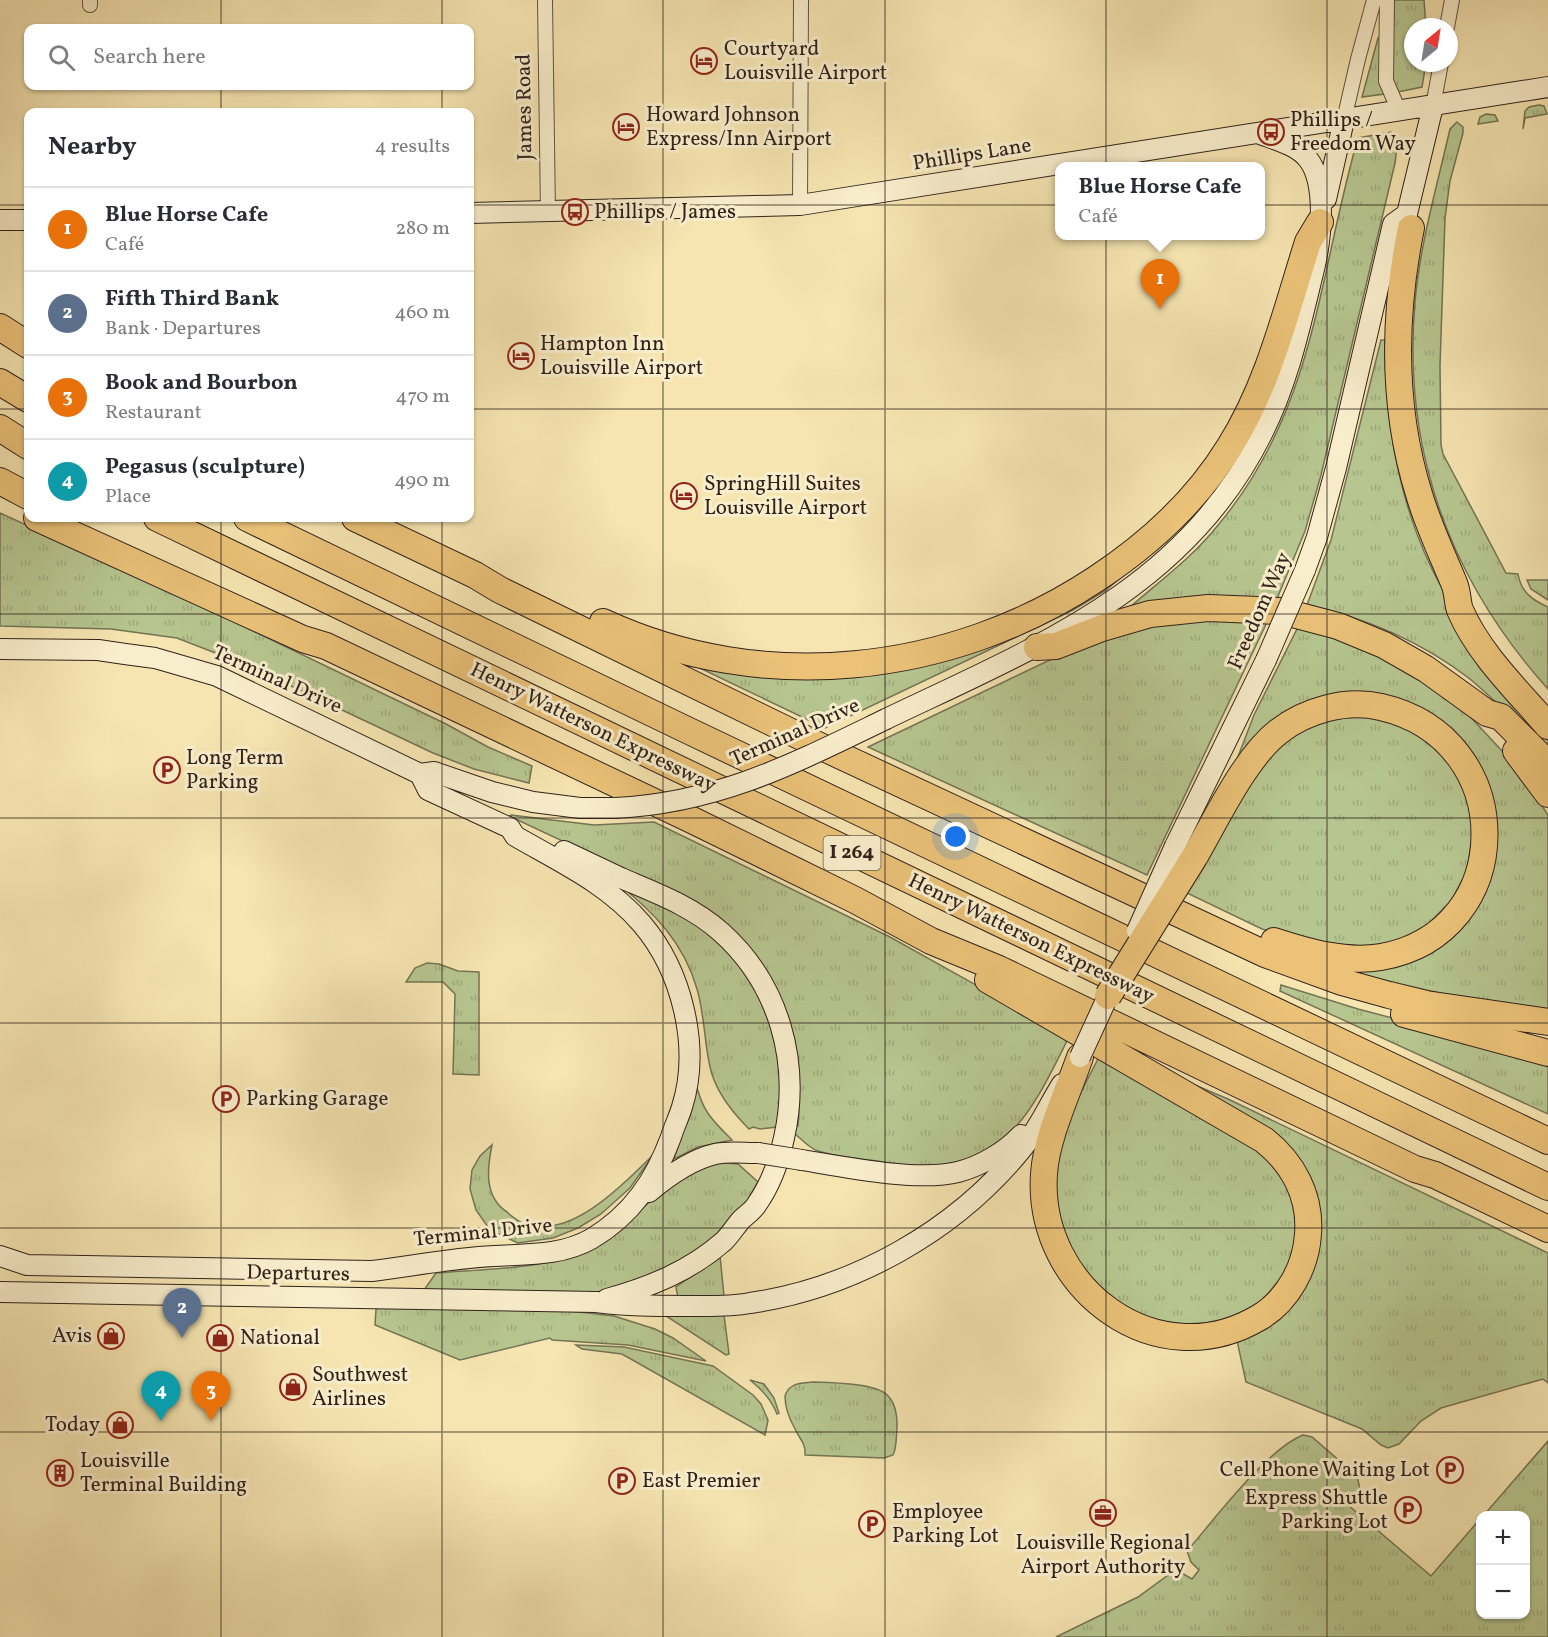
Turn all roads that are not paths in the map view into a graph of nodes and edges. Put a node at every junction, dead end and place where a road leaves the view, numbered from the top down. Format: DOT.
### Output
graph roads {
  1 [pos="545,0"];
  2 [pos="801,0"];
  3 [pos="1374,0"];
  4 [pos="1387,0"];
  5 [pos="1452,0"];
  6 [pos="1449,18"];
  7 [pos="1439,72"];
  8 [pos="1548,87"];
  9 [pos="1433,106"];
  10 [pos="1399,111"];
  11 [pos="1344,120"];
  12 [pos="1260,134"];
  13 [pos="1082,162"];
  14 [pos="1055,166"];
  15 [pos="801,206"];
  16 [pos="474,213"];
  17 [pos="548,213"];
  18 [pos="0,220"];
  19 [pos="24,220"];
  20 [pos="1409,221"];
  21 [pos="1320,222"];
  22 [pos="0,327"];
  23 [pos="24,342"];
  24 [pos="0,382"];
  25 [pos="24,397"];
  26 [pos="0,428"];
  27 [pos="24,443"];
  28 [pos="0,481"];
  29 [pos="24,494"];
  30 [pos="0,500"];
  31 [pos="24,512"];
  32 [pos="46,522"];
  33 [pos="82,522"];
  34 [pos="165,522"];
  35 [pos="255,522"];
  36 [pos="364,522"];
  37 [pos="475,575"];
  38 [pos="1455,586"];
  39 [pos="326,646"];
  40 [pos="1037,647"];
  41 [pos="0,649"];
  42 [pos="1548,706"];
  43 [pos="1487,713"];
  44 [pos="1548,726"];
  45 [pos="1548,764"];
  46 [pos="420,774"];
  47 [pos="1548,794"];
  48 [pos="510,828"];
  49 [pos="1185,851"];
  50 [pos="1160,904"];
  51 [pos="1209,927"];
  52 [pos="931,941"];
  53 [pos="1108,996"];
  54 [pos="1548,1022"];
  55 [pos="1548,1053"];
  56 [pos="1080,1057"];
  57 [pos="1391,1066"];
  58 [pos="1047,1107"];
  59 [pos="1548,1125"];
  60 [pos="1548,1141"];
  61 [pos="1415,1168"];
  62 [pos="1548,1187"];
  63 [pos="631,1207"];
  64 [pos="1548,1229"];
  65 [pos="1548,1241"];
  66 [pos="0,1256"];
  67 [pos="0,1292"];
  68 [pos="596,1302"];
  1 -- 17 [label="street, James Road"];
  2 -- 15 [label="street"];
  3 -- 11 [label="street"];
  4 -- 10 [label="street"];
  5 -- 6 [label="street"];
  7 -- 9 [label="street"];
  8 -- 9 [label="main road, Phillips Lane"];
  9 -- 10 [label="main road, Phillips Lane"];
  9 -- 20 [label="main road, Freedom Way"];
  10 -- 11 [label="main road, Phillips Lane"];
  11 -- 12 [label="main road, Phillips Lane"];
  11 -- 21 [label="main road"];
  12 -- 13 [label="main road, Phillips Lane"];
  12 -- 21 [label="main road"];
  14 -- 15 [label="main road, Phillips Lane"];
  15 -- 17 [label="main road, Phillips Lane"];
  16 -- 17 [label="main road, Phillips Lane"];
  18 -- 19 [label="main road"];
  20 -- 38 [label="highway"];
  20 -- 49 [label="main road, Freedom Way, bridge"];
  21 -- 37 [label="highway"];
  21 -- 40 [label="main road, Terminal Drive"];
  22 -- 23 [label="highway"];
  24 -- 25 [label="highway"];
  26 -- 27 [label="highway"];
  28 -- 29 [label="highway"];
  30 -- 31 [label="highway"];
  32 -- 39 [label="highway"];
  33 -- 39 [label="highway"];
  34 -- 62 [label="highway, Henry Watterson Expressway / I 264"];
  35 -- 57 [label="highway, Henry Watterson Expressway / I 264"];
  36 -- 37 [label="highway"];
  37 -- 50 [label="highway"];
  38 -- 42 [label="highway"];
  38 -- 44 [label="highway"];
  39 -- 52 [label="highway"];
  40 -- 43 [label="highway"];
  40 -- 46 [label="main road, Terminal Drive, bridge"];
  41 -- 46 [label="main road, Terminal Drive"];
  43 -- 45 [label="highway"];
  43 -- 47 [label="highway"];
  46 -- 48 [label="main road, Terminal Drive"];
  48 -- 63 [label="main road, Terminal Drive"];
  48 -- 68 [label="main road"];
  49 -- 50 [label="highway"];
  49 -- 53 [label="highway, bridge"];
  50 -- 51 [label="highway"];
  51 -- 54 [label="highway"];
  51 -- 55 [label="highway"];
  52 -- 56 [label="highway"];
  52 -- 61 [label="highway"];
  53 -- 56 [label="main road, bridge"];
  56 -- 58 [label="main road"];
  57 -- 59 [label="highway"];
  57 -- 60 [label="highway, Henry Watterson Expressway / I 264"];
  58 -- 63 [label="main road, bridge"];
  58 -- 68 [label="main road"];
  61 -- 64 [label="highway"];
  61 -- 65 [label="highway"];
  63 -- 66 [label="main road, Terminal Drive"];
  67 -- 68 [label="main road, Departures"];
}
